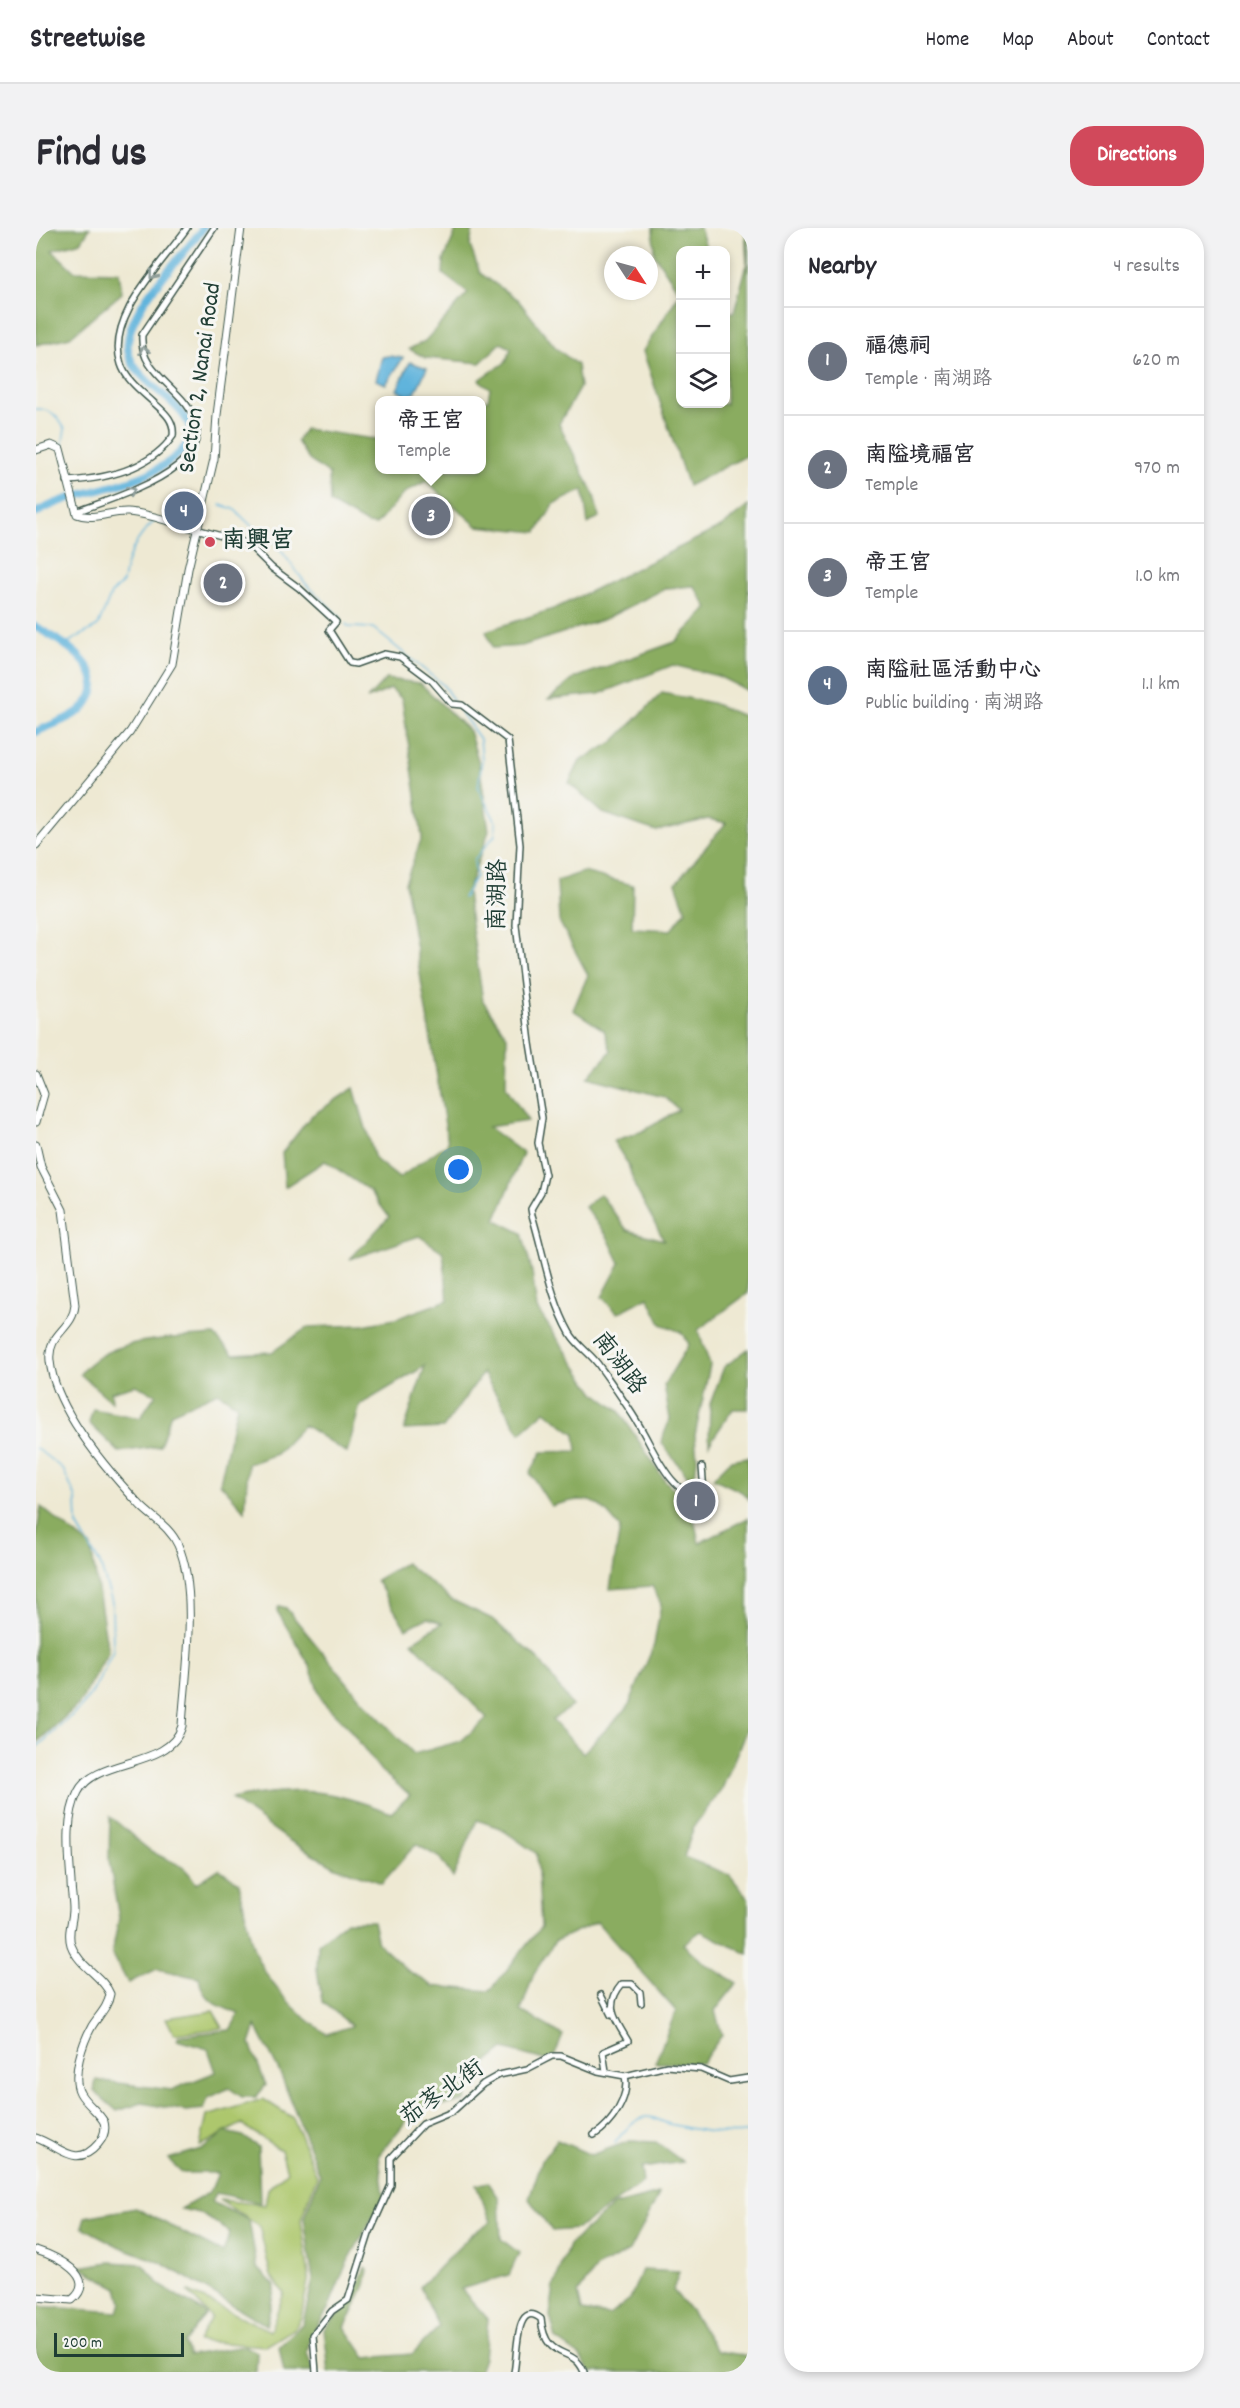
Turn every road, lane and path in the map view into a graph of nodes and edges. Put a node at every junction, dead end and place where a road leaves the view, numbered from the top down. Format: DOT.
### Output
graph roads {
  1 [pos="187,228"];
  2 [pos="214,228"];
  3 [pos="241,228"];
  4 [pos="36,450"];
  5 [pos="67,481"];
  6 [pos="76,512"];
  7 [pos="196,529"];
  8 [pos="36,845"];
  9 [pos="36,1074"];
  10 [pos="36,1122"];
  11 [pos="36,1145"];
  12 [pos="702,1467"];
  13 [pos="601,1995"];
  14 [pos="641,2003"];
  15 [pos="612,2017"];
  16 [pos="606,2071"];
  17 [pos="625,2076"];
  18 [pos="748,2078"];
  19 [pos="594,2135"];
  20 [pos="36,2138"];
  21 [pos="36,2250"];
  22 [pos="36,2297"];
  23 [pos="316,2372"];
  24 [pos="514,2372"];
  25 [pos="584,2372"];
  1 -- 5 [label="street, one-way"];
  6 -- 2 [label="street, one-way"];
  3 -- 7 [label="street, Section 2, Nanai Road"];
  4 -- 5 [label="street"];
  5 -- 6 [label="street"];
  6 -- 7 [label="street, 南湖路"];
  7 -- 8 [label="street, Section 2, Nanai Road"];
  7 -- 12 [label="street, 南湖路"];
  9 -- 10 [label="street"];
  11 -- 20 [label="street"];
  13 -- 15 [label="street"];
  14 -- 15 [label="street"];
  15 -- 16 [label="street"];
  16 -- 17 [label="street, 茄苳北街"];
  16 -- 23 [label="street, 茄苳北街"];
  17 -- 18 [label="street, 茄苳北街"];
  17 -- 19 [label="street"];
  21 -- 22 [label="street"];
  24 -- 25 [label="street"];
}
